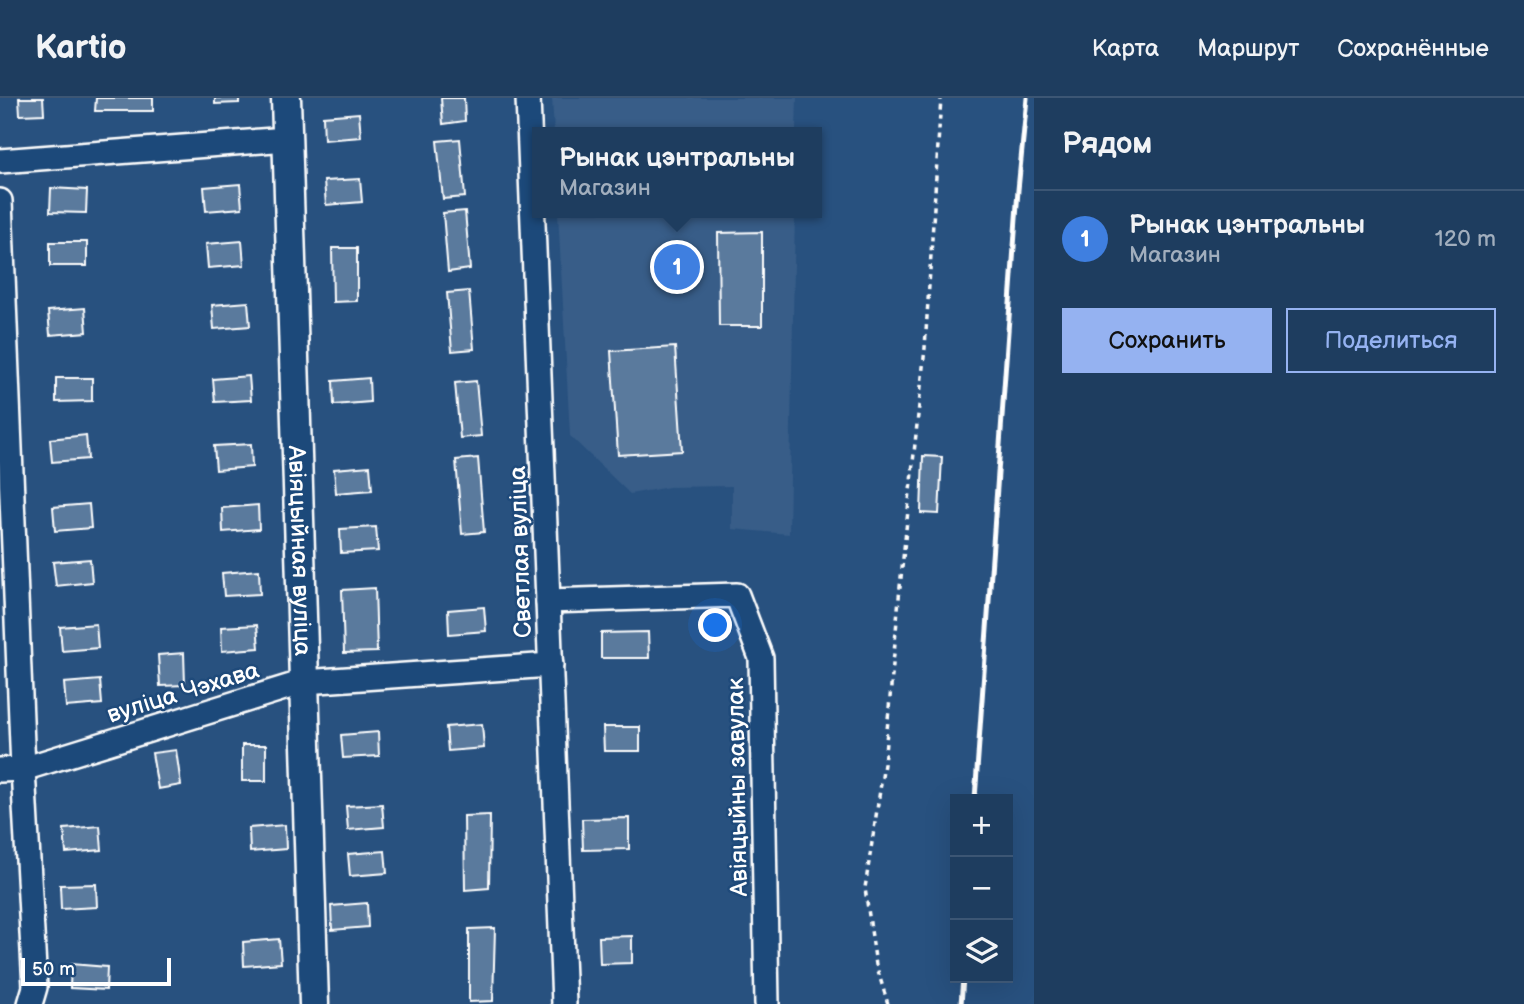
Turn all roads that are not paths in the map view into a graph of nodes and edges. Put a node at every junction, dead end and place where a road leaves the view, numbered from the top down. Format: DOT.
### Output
graph roads {
  1 [pos="286,98"];
  2 [pos="528,98"];
  3 [pos="287,139"];
  4 [pos="0,161"];
  5 [pos="532,199"];
  6 [pos="0,201"];
  7 [pos="533,218"];
  8 [pos="548,601"];
  9 [pos="551,665"];
  10 [pos="304,682"];
  11 [pos="23,769"];
  12 [pos="0,771"];
  13 [pos="30,1004"];
  14 [pos="314,1004"];
  15 [pos="564,1004"];
  16 [pos="767,1004"];
  1 -- 3 [label="street, Авіяцыйная вуліца"];
  2 -- 5 [label="street, Светлая вуліца"];
  3 -- 4 [label="street"];
  3 -- 10 [label="street, Авіяцыйная вуліца"];
  6 -- 11 [label="street"];
  7 -- 8 [label="street, Светлая вуліца"];
  8 -- 9 [label="street, Светлая вуліца"];
  8 -- 16 [label="street, Авіяцыйны завулак"];
  9 -- 10 [label="street, вуліца Чэхава"];
  9 -- 15 [label="street, Светлая вуліца"];
  10 -- 11 [label="street, вуліца Чэхава"];
  10 -- 14 [label="street, Авіяцыйная вуліца"];
  11 -- 12 [label="street, вуліца Чэхава"];
  11 -- 13 [label="street"];
}
